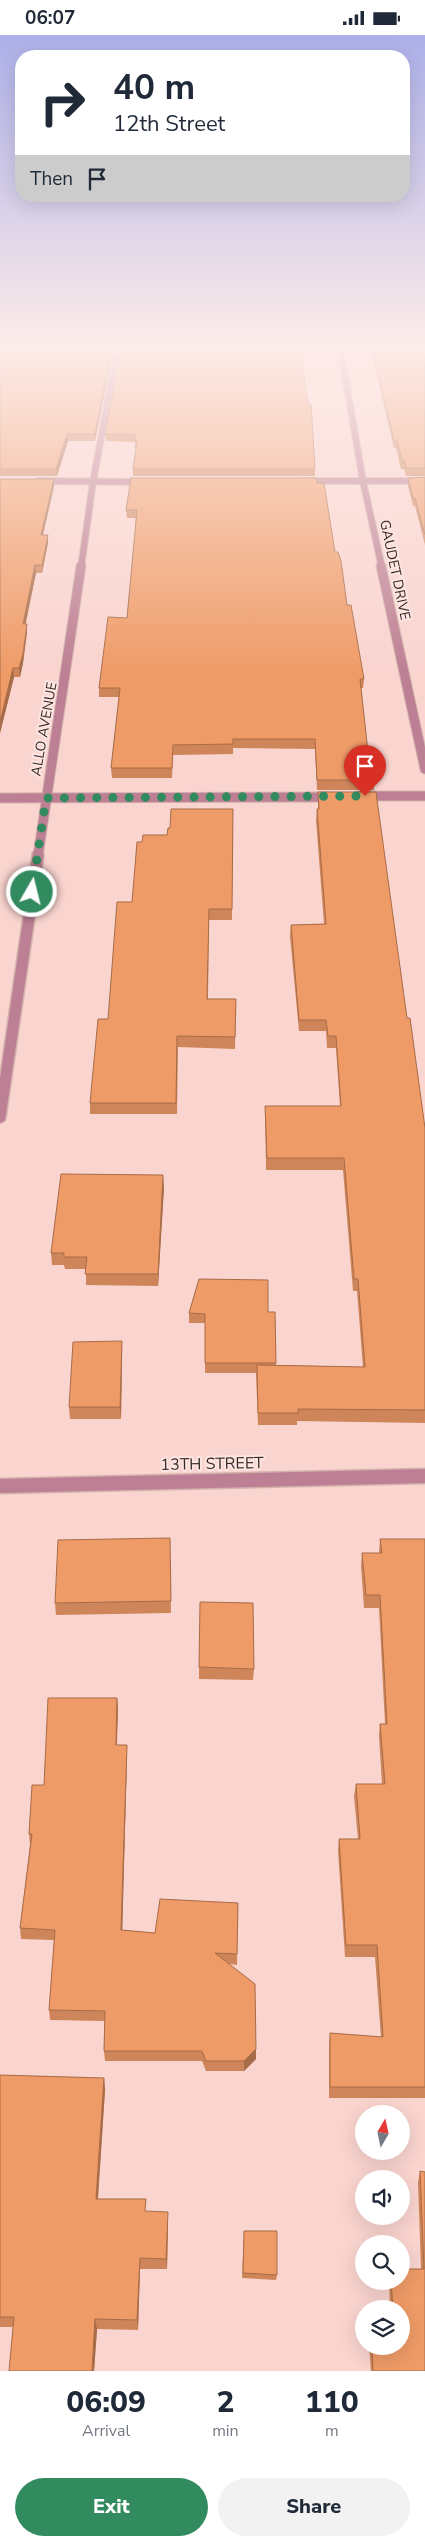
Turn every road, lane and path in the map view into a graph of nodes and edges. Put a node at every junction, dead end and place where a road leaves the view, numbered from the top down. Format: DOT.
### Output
graph roads {
  1 [pos="98,455"];
  2 [pos="359,455"];
  3 [pos="28,481"];
  4 [pos="153,481"];
  5 [pos="293,481"];
  6 [pos="363,481"];
  7 [pos="425,481"];
  8 [pos="93,482"];
  9 [pos="425,769"];
  10 [pos="425,796"];
  11 [pos="0,798"];
  12 [pos="46,798"];
  13 [pos="0,1117"];
  14 [pos="425,1476"];
  15 [pos="0,1487"];
  1 -- 8 [label="street, ALLO AVENUE"];
  2 -- 6 [label="street, GAUDET DRIVE"];
  3 -- 8 [label="street"];
  4 -- 8 [label="street"];
  5 -- 6 [label="street"];
  6 -- 7 [label="street"];
  6 -- 9 [label="street, GAUDET DRIVE"];
  8 -- 12 [label="street, ALLO AVENUE"];
  10 -- 12 [label="street"];
  11 -- 12 [label="street"];
  12 -- 13 [label="street, ALLO AVENUE"];
  14 -- 15 [label="street, 13TH STREET"];
}
